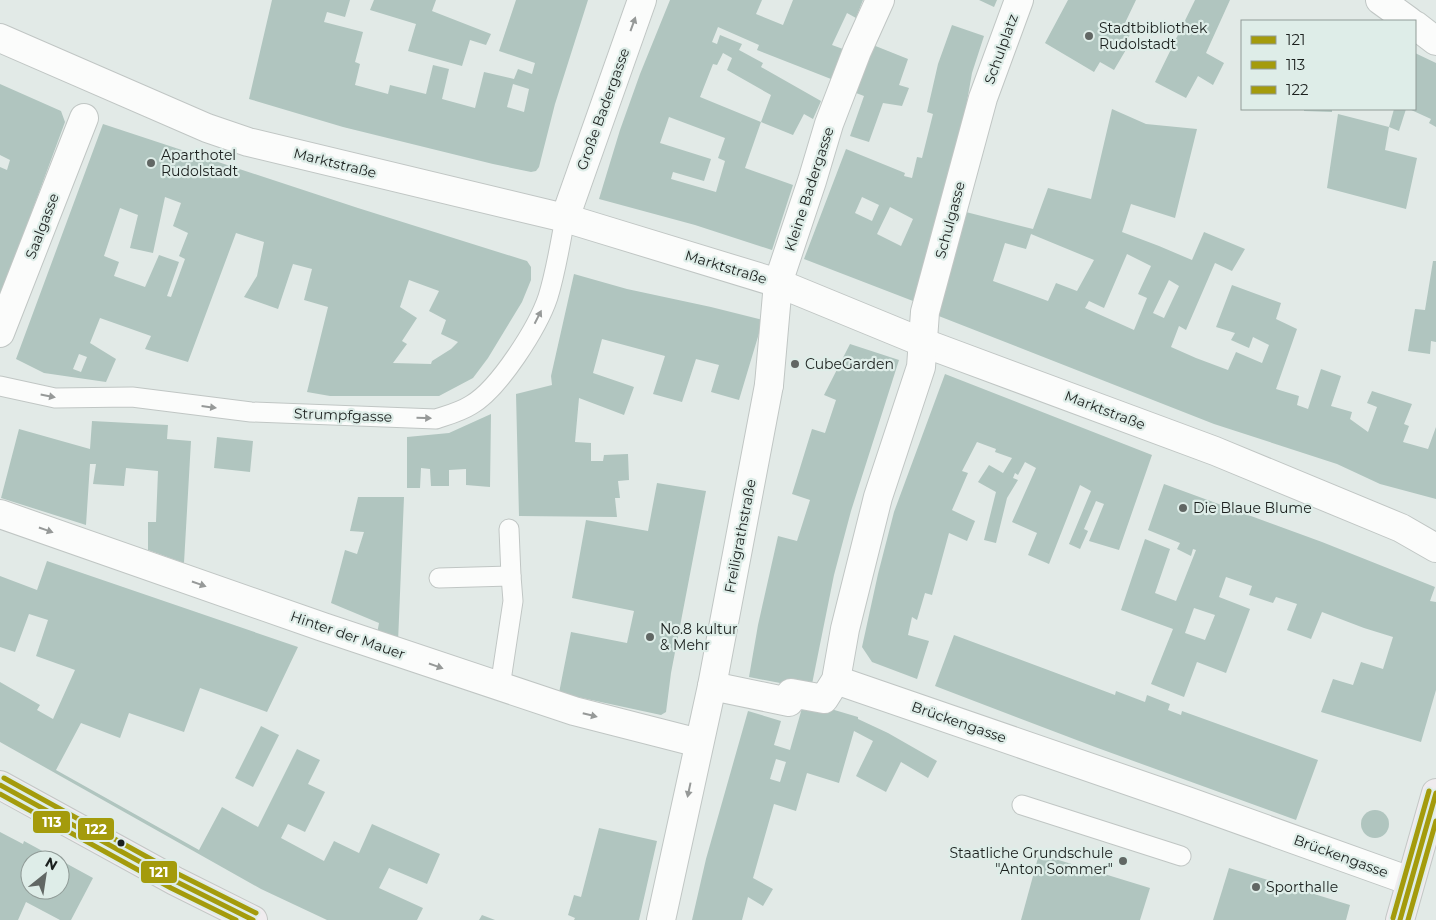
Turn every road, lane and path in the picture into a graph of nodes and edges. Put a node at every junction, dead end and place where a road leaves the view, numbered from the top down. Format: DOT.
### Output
graph roads {
  1 [pos="642,0"];
  2 [pos="880,0"];
  3 [pos="1019,0"];
  4 [pos="1380,0"];
  5 [pos="1409,20"];
  6 [pos="1416,26"];
  7 [pos="0,38"];
  8 [pos="1436,41"];
  9 [pos="983,98"];
  10 [pos="84,118"];
  11 [pos="565,218"];
  12 [pos="778,283"];
  13 [pos="0,333"];
  14 [pos="924,342"];
  15 [pos="769,385"];
  16 [pos="0,386"];
  17 [pos="0,514"];
  18 [pos="509,529"];
  19 [pos="1436,548"];
  20 [pos="512,576"];
  21 [pos="439,578"];
  22 [pos="836,680"];
  23 [pos="712,686"];
  24 [pos="500,687"];
  25 [pos="700,743"];
  26 [pos="0,785"];
  27 [pos="1436,793"];
  28 [pos="1022,805"];
  29 [pos="1181,856"];
  30 [pos="1410,881"];
  31 [pos="253,920"];
  32 [pos="661,920"];
  33 [pos="1400,920"];
  11 -- 1 [label="street, Große Badergasse, one-way"];
  2 -- 12 [label="street, Kleine Badergasse"];
  3 -- 9 [label="street, Schulplatz"];
  4 -- 5 [label="street"];
  6 -- 8 [label="street"];
  7 -- 11 [label="street, Marktstraße"];
  9 -- 14 [label="street, Schulgasse"];
  10 -- 13 [label="street, Saalgasse"];
  11 -- 12 [label="street, Marktstraße"];
  16 -- 11 [label="lane, Strumpfgasse, one-way"];
  12 -- 14 [label="street, Marktstraße"];
  12 -- 15 [label="street, Kleine Badergasse"];
  14 -- 19 [label="street, Marktstraße"];
  14 -- 22 [label="street"];
  15 -- 23 [label="street, Freiligrathstraße"];
  17 -- 24 [label="street, Hinter der Mauer, one-way"];
  18 -- 20 [label="lane"];
  20 -- 21 [label="lane"];
  20 -- 24 [label="lane"];
  22 -- 23 [label="street"];
  22 -- 30 [label="street, Brückengasse"];
  23 -- 25 [label="street, Freiligrathstraße"];
  24 -- 25 [label="street, Hinter der Mauer, one-way"];
  25 -- 32 [label="street, Freiligrathstraße, one-way"];
  26 -- 31 [label="main road"];
  27 -- 30 [label="main road"];
  28 -- 29 [label="lane"];
  30 -- 33 [label="main road"];
}
